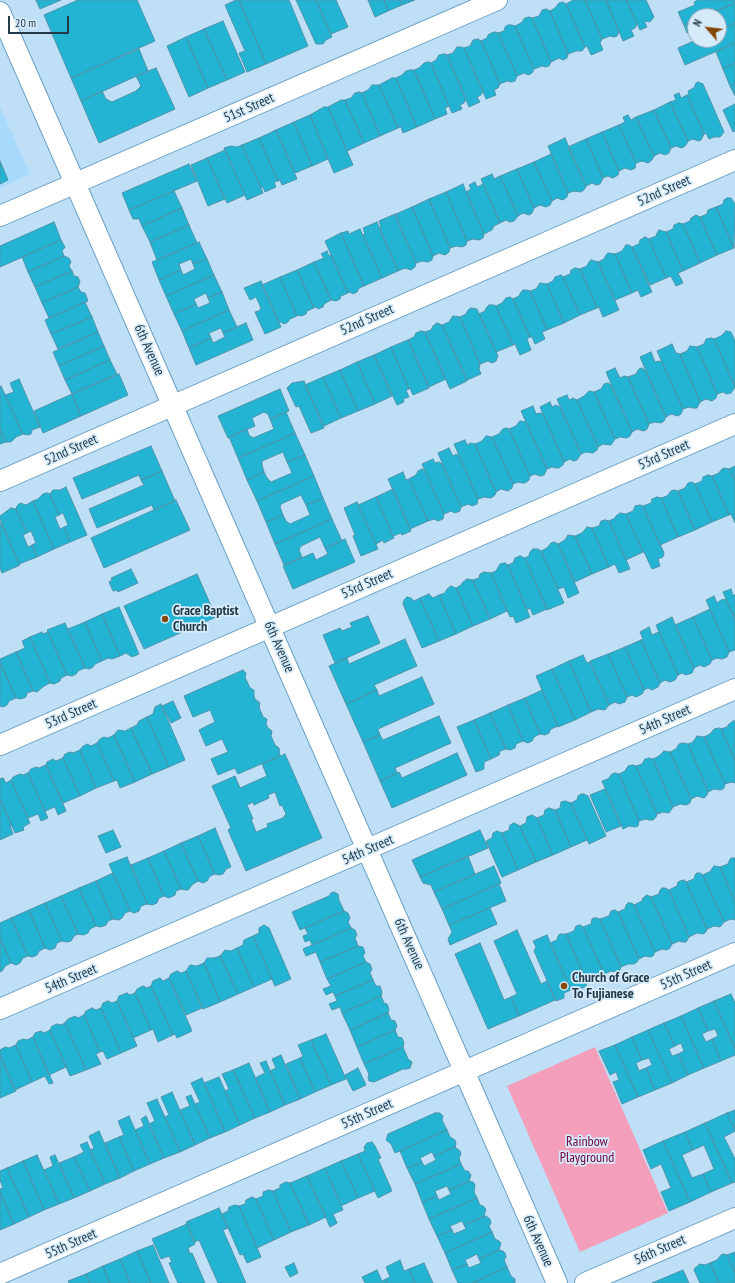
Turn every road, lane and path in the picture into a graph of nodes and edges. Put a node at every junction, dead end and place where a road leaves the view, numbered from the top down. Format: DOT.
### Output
graph roads {
  1 [pos="497,0"];
  2 [pos="0,12"];
  3 [pos="735,160"];
  4 [pos="75,184"];
  5 [pos="0,216"];
  6 [pos="173,405"];
  7 [pos="735,424"];
  8 [pos="0,481"];
  9 [pos="270,627"];
  10 [pos="735,689"];
  11 [pos="0,745"];
  12 [pos="367,850"];
  13 [pos="735,953"];
  14 [pos="0,1009"];
  15 [pos="464,1072"];
  16 [pos="735,1218"];
  17 [pos="0,1274"];
  18 [pos="557,1283"];
  19 [pos="585,1283"];
  1 -- 4 [label="street, 51st Street"];
  2 -- 4 [label="street, 6th Avenue"];
  3 -- 6 [label="street, 52nd Street"];
  4 -- 5 [label="street, 51st Street"];
  4 -- 6 [label="street, 6th Avenue"];
  6 -- 8 [label="street, 52nd Street"];
  6 -- 9 [label="street, 6th Avenue"];
  7 -- 9 [label="street, 53rd Street"];
  9 -- 11 [label="street, 53rd Street"];
  9 -- 12 [label="street, 6th Avenue"];
  10 -- 12 [label="street, 54th Street"];
  12 -- 14 [label="street, 54th Street"];
  12 -- 15 [label="street, 6th Avenue"];
  13 -- 15 [label="street, 55th Street"];
  15 -- 17 [label="street, 55th Street"];
  15 -- 18 [label="street, 6th Avenue"];
  16 -- 19 [label="street, 56th Street"];
}
